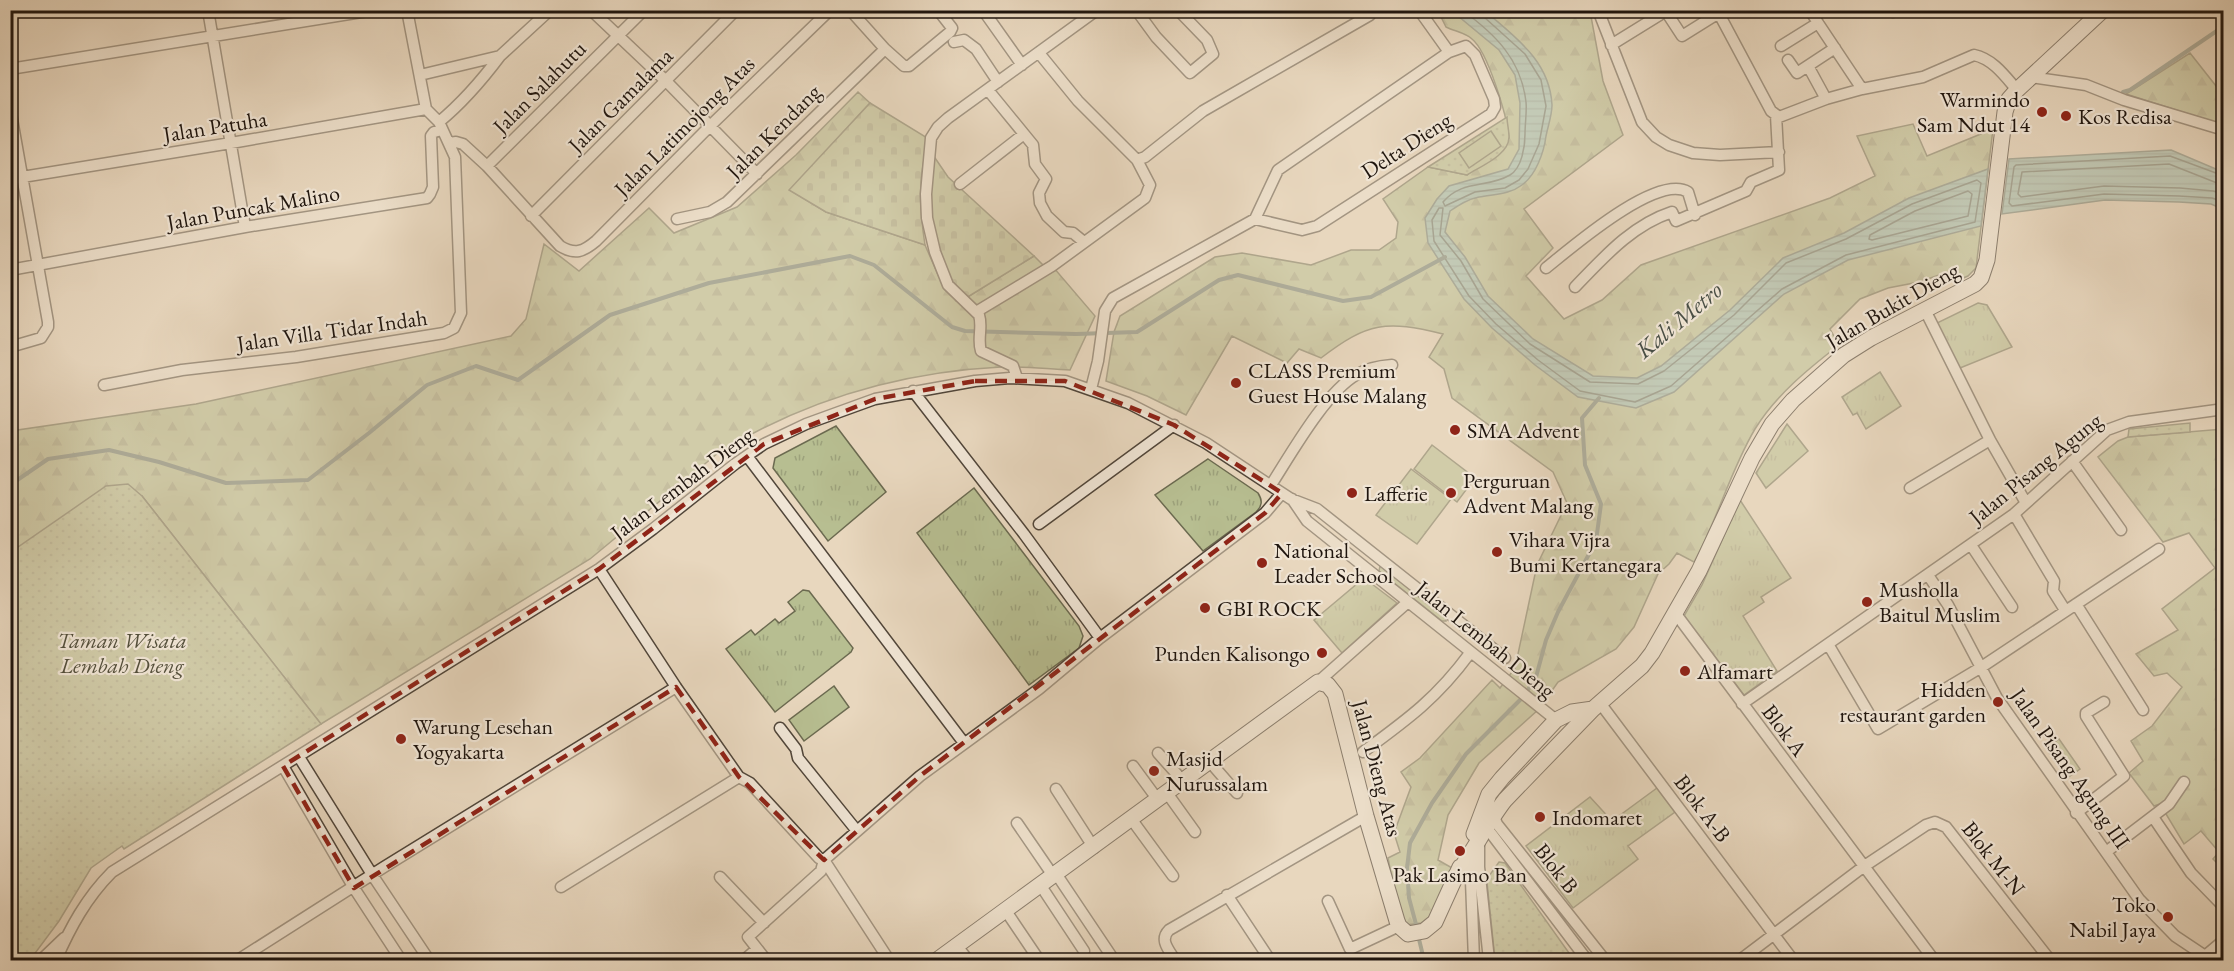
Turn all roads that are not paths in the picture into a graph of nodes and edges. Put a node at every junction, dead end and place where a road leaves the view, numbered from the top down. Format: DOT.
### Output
graph roads {
  1 [pos="208,10"];
  2 [pos="374,10"];
  3 [pos="406,10"];
  4 [pos="550,10"];
  5 [pos="591,10"];
  6 [pos="644,10"];
  7 [pos="736,10"];
  8 [pos="830,10"];
  9 [pos="850,10"];
  10 [pos="938,10"];
  11 [pos="983,10"];
  12 [pos="1097,10"];
  13 [pos="1178,10"];
  14 [pos="1373,10"];
  15 [pos="1419,10"];
  16 [pos="1598,10"];
  17 [pos="1810,10"];
  18 [pos="2103,10"];
  19 [pos="1137,11"];
  20 [pos="1666,11"];
  21 [pos="1719,11"];
  22 [pos="1818,23"];
  23 [pos="213,36"];
  24 [pos="618,36"];
  25 [pos="954,42"];
  26 [pos="1611,45"];
  27 [pos="1781,46"];
  28 [pos="1835,48"];
  29 [pos="885,49"];
  30 [pos="1449,52"];
  31 [pos="1039,53"];
  32 [pos="500,56"];
  33 [pos="1788,60"];
  34 [pos="1022,65"];
  35 [pos="1808,66"];
  36 [pos="10,69"];
  37 [pos="420,75"];
  38 [pos="2030,77"];
  39 [pos="666,81"];
  40 [pos="998,82"];
  41 [pos="1862,89"];
  42 [pos="988,90"];
  43 [pos="2017,90"];
  44 [pos="1826,99"];
  45 [pos="10,108"];
  46 [pos="426,109"];
  47 [pos="1776,116"];
  48 [pos="440,126"];
  49 [pos="710,126"];
  50 [pos="2223,130"];
  51 [pos="1024,134"];
  52 [pos="231,143"];
  53 [pos="449,143"];
  54 [pos="1779,152"];
  55 [pos="1137,160"];
  56 [pos="487,165"];
  57 [pos="757,174"];
  58 [pos="16,178"];
  59 [pos="960,184"];
  60 [pos="1695,215"];
  61 [pos="531,216"];
  62 [pos="676,219"];
  63 [pos="1255,219"];
  64 [pos="245,227"];
  65 [pos="1084,242"];
  66 [pos="39,266"];
  67 [pos="1546,268"];
  68 [pos="10,270"];
  69 [pos="1575,287"];
  70 [pos="1925,310"];
  71 [pos="979,316"];
  72 [pos="10,346"];
  73 [pos="1392,365"];
  74 [pos="1017,378"];
  75 [pos="104,385"];
  76 [pos="1091,389"];
  77 [pos="913,391"];
  78 [pos="2223,409"];
  79 [pos="1174,425"];
  80 [pos="1990,440"];
  81 [pos="747,456"];
  82 [pos="2072,461"];
  83 [pos="1271,485"];
  84 [pos="1910,488"];
  85 [pos="1287,496"];
  86 [pos="2026,503"];
  87 [pos="1317,509"];
  88 [pos="2014,514"];
  89 [pos="1307,521"];
  90 [pos="1039,524"];
  91 [pos="2121,530"];
  92 [pos="1971,545"];
  93 [pos="2159,549"];
  94 [pos="1376,556"];
  95 [pos="1366,567"];
  96 [pos="599,569"];
  97 [pos="1928,575"];
  98 [pos="1408,602"];
  99 [pos="2076,604"];
  100 [pos="2012,606"];
  101 [pos="2066,610"];
  102 [pos="1676,614"];
  103 [pos="1455,620"];
  104 [pos="1445,632"];
  105 [pos="1100,638"];
  106 [pos="1828,644"];
  107 [pos="1470,653"];
  108 [pos="1505,658"];
  109 [pos="1980,668"];
  110 [pos="1318,682"];
  111 [pos="676,687"];
  112 [pos="2104,702"];
  113 [pos="1742,704"];
  114 [pos="1597,706"];
  115 [pos="2143,710"];
  116 [pos="1556,720"];
  117 [pos="1575,727"];
  118 [pos="780,728"];
  119 [pos="964,743"];
  120 [pos="1363,752"];
  121 [pos="1158,753"];
  122 [pos="298,756"];
  123 [pos="1210,762"];
  124 [pos="283,766"];
  125 [pos="1133,766"];
  126 [pos="738,777"];
  127 [pos="1183,781"];
  128 [pos="2184,782"];
  129 [pos="1056,789"];
  130 [pos="1237,793"];
  131 [pos="1162,796"];
  132 [pos="2076,813"];
  133 [pos="1366,816"];
  134 [pos="2153,817"];
  135 [pos="1132,820"];
  136 [pos="1017,822"];
  137 [pos="857,831"];
  138 [pos="1480,831"];
  139 [pos="1195,832"];
  140 [pos="1094,848"];
  141 [pos="2106,852"];
  142 [pos="824,860"];
  143 [pos="1863,867"];
  144 [pos="373,876"];
  145 [pos="1055,876"];
  146 [pos="1173,876"];
  147 [pos="720,877"];
  148 [pos="1041,886"];
  149 [pos="561,887"];
  150 [pos="354,888"];
  151 [pos="1227,895"];
  152 [pos="1328,901"];
  153 [pos="2223,907"];
  154 [pos="1006,911"];
  155 [pos="764,923"];
  156 [pos="1404,930"];
  157 [pos="68,933"];
  158 [pos="1775,936"];
  159 [pos="2223,940"];
  160 [pos="957,946"];
  161 [pos="757,949"];
  162 [pos="1350,949"];
  163 [pos="1084,951"];
  164 [pos="2208,958"];
  165 [pos="41,960"];
  166 [pos="56,960"];
  167 [pos="238,960"];
  168 [pos="401,960"];
  169 [pos="429,960"];
  170 [pos="744,960"];
  171 [pos="766,960"];
  172 [pos="889,960"];
  173 [pos="938,960"];
  174 [pos="968,960"];
  175 [pos="1039,960"];
  176 [pos="1114,960"];
  177 [pos="1175,960"];
  178 [pos="1270,960"];
  179 [pos="1355,960"];
  180 [pos="1482,960"];
  181 [pos="1587,960"];
  182 [pos="1605,960"];
  183 [pos="1740,960"];
  184 [pos="1793,960"];
  185 [pos="1934,960"];
  186 [pos="2050,960"];
  1 -- 23 [label="street"];
  2 -- 23 [label="street"];
  3 -- 37 [label="street"];
  4 -- 32 [label="street"];
  5 -- 24 [label="street"];
  6 -- 24 [label="street, Jalan Salahutu"];
  7 -- 39 [label="street, Jalan Gamalama"];
  8 -- 49 [label="street, Jalan Latimojong Atas"];
  9 -- 29 [label="street"];
  10 -- 29 [label="street"];
  11 -- 34 [label="street"];
  12 -- 31 [label="street"];
  13 -- 19 [label="street"];
  14 -- 55 [label="street"];
  15 -- 30 [label="street"];
  16 -- 26 [label="street"];
  17 -- 22 [label="street"];
  18 -- 38 [label="street"];
  20 -- 21 [label="street"];
  20 -- 26 [label="street"];
  21 -- 47 [label="street"];
  22 -- 27 [label="street"];
  22 -- 28 [label="street"];
  23 -- 36 [label="street"];
  23 -- 52 [label="street"];
  24 -- 39 [label="street"];
  24 -- 56 [label="street, Jalan Salahutu"];
  25 -- 40 [label="street"];
  26 -- 54 [label="street"];
  28 -- 35 [label="street"];
  28 -- 41 [label="street"];
  29 -- 57 [label="street, Jalan Kendang"];
  30 -- 63 [label="street"];
  30 -- 63 [label="street, Delta Dieng"];
  31 -- 34 [label="street"];
  31 -- 55 [label="street"];
  32 -- 37 [label="street"];
  32 -- 48 [label="street"];
  33 -- 35 [label="street"];
  34 -- 40 [label="street"];
  35 -- 44 [label="street"];
  37 -- 46 [label="street"];
  38 -- 43 [label="street"];
  38 -- 50 [label="street"];
  39 -- 49 [label="street"];
  39 -- 61 [label="street, Jalan Gamalama"];
  40 -- 42 [label="street"];
  41 -- 43 [label="street"];
  41 -- 44 [label="street"];
  42 -- 51 [label="street"];
  42 -- 71 [label="street"];
  43 -- 70 [label="street, Jalan Bukit Dieng"];
  44 -- 47 [label="street"];
  45 -- 58 [label="street"];
  46 -- 48 [label="street, Jalan Villa Tidar Indah"];
  46 -- 52 [label="street, Jalan Patuha"];
  47 -- 54 [label="street"];
  48 -- 53 [label="street, Jalan Villa Tidar Indah"];
  48 -- 64 [label="street, Jalan Puncak Malino"];
  49 -- 57 [label="street"];
  49 -- 61 [label="street, Jalan Latimojong Atas"];
  51 -- 59 [label="street"];
  51 -- 65 [label="street"];
  52 -- 58 [label="street, Jalan Patuha"];
  52 -- 64 [label="street"];
  53 -- 56 [label="street"];
  53 -- 75 [label="street, Jalan Villa Tidar Indah"];
  54 -- 60 [label="street"];
  55 -- 65 [label="street"];
  56 -- 61 [label="street"];
  57 -- 62 [label="street, Jalan Kendang"];
  58 -- 66 [label="street"];
  60 -- 67 [label="street"];
  60 -- 69 [label="street"];
  63 -- 76 [label="street"];
  64 -- 66 [label="street, Jalan Puncak Malino"];
  65 -- 71 [label="street"];
  66 -- 68 [label="street, Jalan Puncak Malino"];
  66 -- 72 [label="street"];
  70 -- 80 [label="street"];
  70 -- 102 [label="street, Jalan Bukit Dieng"];
  71 -- 74 [label="street"];
  73 -- 83 [label="street"];
  74 -- 76 [label="street, Jalan Lembah Dieng"];
  74 -- 77 [label="street, Jalan Lembah Dieng"];
  76 -- 79 [label="street, Jalan Lembah Dieng"];
  77 -- 81 [label="street, Jalan Lembah Dieng"];
  77 -- 105 [label="street"];
  78 -- 82 [label="street, Jalan Pisang Agung"];
  79 -- 83 [label="street, Jalan Lembah Dieng"];
  79 -- 90 [label="street"];
  80 -- 84 [label="street"];
  80 -- 86 [label="street"];
  81 -- 96 [label="street, Jalan Lembah Dieng"];
  81 -- 119 [label="street"];
  82 -- 86 [label="street, Jalan Pisang Agung"];
  82 -- 91 [label="street"];
  83 -- 85 [label="street, Jalan Lembah Dieng"];
  85 -- 87 [label="street"];
  85 -- 89 [label="street, Jalan Lembah Dieng"];
  85 -- 105 [label="street"];
  86 -- 88 [label="street, Jalan Pisang Agung"];
  87 -- 89 [label="street"];
  87 -- 94 [label="street"];
  88 -- 92 [label="street, Jalan Pisang Agung"];
  88 -- 101 [label="street"];
  89 -- 95 [label="street, Jalan Lembah Dieng"];
  92 -- 97 [label="street, Jalan Pisang Agung"];
  92 -- 100 [label="street"];
  93 -- 99 [label="street"];
  94 -- 95 [label="street"];
  94 -- 103 [label="street"];
  95 -- 98 [label="street, Jalan Lembah Dieng"];
  96 -- 111 [label="street"];
  96 -- 122 [label="street, Jalan Lembah Dieng"];
  97 -- 106 [label="street, Jalan Pisang Agung"];
  97 -- 109 [label="street, Jalan Pisang Agung III"];
  98 -- 104 [label="street, Jalan Lembah Dieng"];
  98 -- 110 [label="street"];
  99 -- 101 [label="street"];
  99 -- 115 [label="street"];
  101 -- 109 [label="street"];
  102 -- 113 [label="street, Blok A"];
  102 -- 114 [label="street, Jalan Bukit Dieng"];
  103 -- 104 [label="street"];
  103 -- 108 [label="street"];
  104 -- 107 [label="street, Jalan Lembah Dieng"];
  105 -- 119 [label="street"];
  106 -- 109 [label="street"];
  106 -- 113 [label="street, Jalan Pisang Agung"];
  107 -- 116 [label="street, Jalan Lembah Dieng"];
  107 -- 120 [label="street"];
  109 -- 132 [label="street, Jalan Pisang Agung III"];
  110 -- 123 [label="street"];
  110 -- 133 [label="street, Jalan Dieng Atas"];
  111 -- 126 [label="street"];
  111 -- 144 [label="street"];
  112 -- 132 [label="street"];
  113 -- 143 [label="street, Blok A"];
  114 -- 116 [label="street, Jalan Bukit Dieng"];
  114 -- 117 [label="street, Jalan Bukit Dieng"];
  114 -- 158 [label="street, Blok A-B"];
  116 -- 117 [label="street"];
  116 -- 138 [label="street, Jalan Bukit Dieng"];
  117 -- 138 [label="street, Jalan Bukit Dieng"];
  118 -- 137 [label="street"];
  119 -- 137 [label="street"];
  121 -- 127 [label="street"];
  122 -- 124 [label="street, Jalan Lembah Dieng"];
  122 -- 144 [label="street"];
  123 -- 127 [label="street"];
  123 -- 130 [label="street"];
  124 -- 150 [label="street"];
  124 -- 157 [label="street, Jalan Lembah Dieng"];
  125 -- 131 [label="street"];
  126 -- 142 [label="street"];
  126 -- 149 [label="street"];
  127 -- 131 [label="street"];
  128 -- 134 [label="street"];
  129 -- 140 [label="street"];
  131 -- 135 [label="street"];
  131 -- 139 [label="street"];
  132 -- 141 [label="street, Jalan Pisang Agung III"];
  133 -- 151 [label="street"];
  133 -- 156 [label="street, Jalan Dieng Atas"];
  134 -- 141 [label="street"];
  134 -- 153 [label="street"];
  135 -- 140 [label="street"];
  135 -- 146 [label="street"];
  136 -- 145 [label="street"];
  137 -- 142 [label="street"];
  138 -- 156 [label="street, Jalan Bukit Dieng"];
  138 -- 180 [label="street"];
  138 -- 180 [label="street"];
  138 -- 181 [label="street"];
  138 -- 182 [label="street, Blok B"];
  140 -- 145 [label="street"];
  141 -- 164 [label="street, Jalan Pisang Agung III"];
  142 -- 155 [label="street"];
  142 -- 172 [label="street"];
  143 -- 158 [label="street"];
  143 -- 185 [label="street, Blok A"];
  143 -- 186 [label="street, Blok M-N"];
  144 -- 150 [label="street"];
  144 -- 169 [label="street"];
  145 -- 148 [label="street"];
  145 -- 176 [label="street"];
  147 -- 155 [label="street"];
  148 -- 154 [label="street"];
  148 -- 163 [label="street"];
  150 -- 167 [label="street"];
  150 -- 168 [label="street"];
  151 -- 177 [label="street"];
  151 -- 178 [label="street"];
  152 -- 162 [label="street"];
  154 -- 160 [label="street"];
  154 -- 175 [label="street"];
  155 -- 161 [label="street"];
  156 -- 162 [label="street"];
  157 -- 165 [label="street"];
  157 -- 166 [label="street"];
  158 -- 183 [label="street"];
  158 -- 184 [label="street, Blok A-B"];
  159 -- 164 [label="street"];
  160 -- 173 [label="street"];
  160 -- 174 [label="street"];
  161 -- 170 [label="street"];
  161 -- 171 [label="street"];
  162 -- 179 [label="street"];
}
